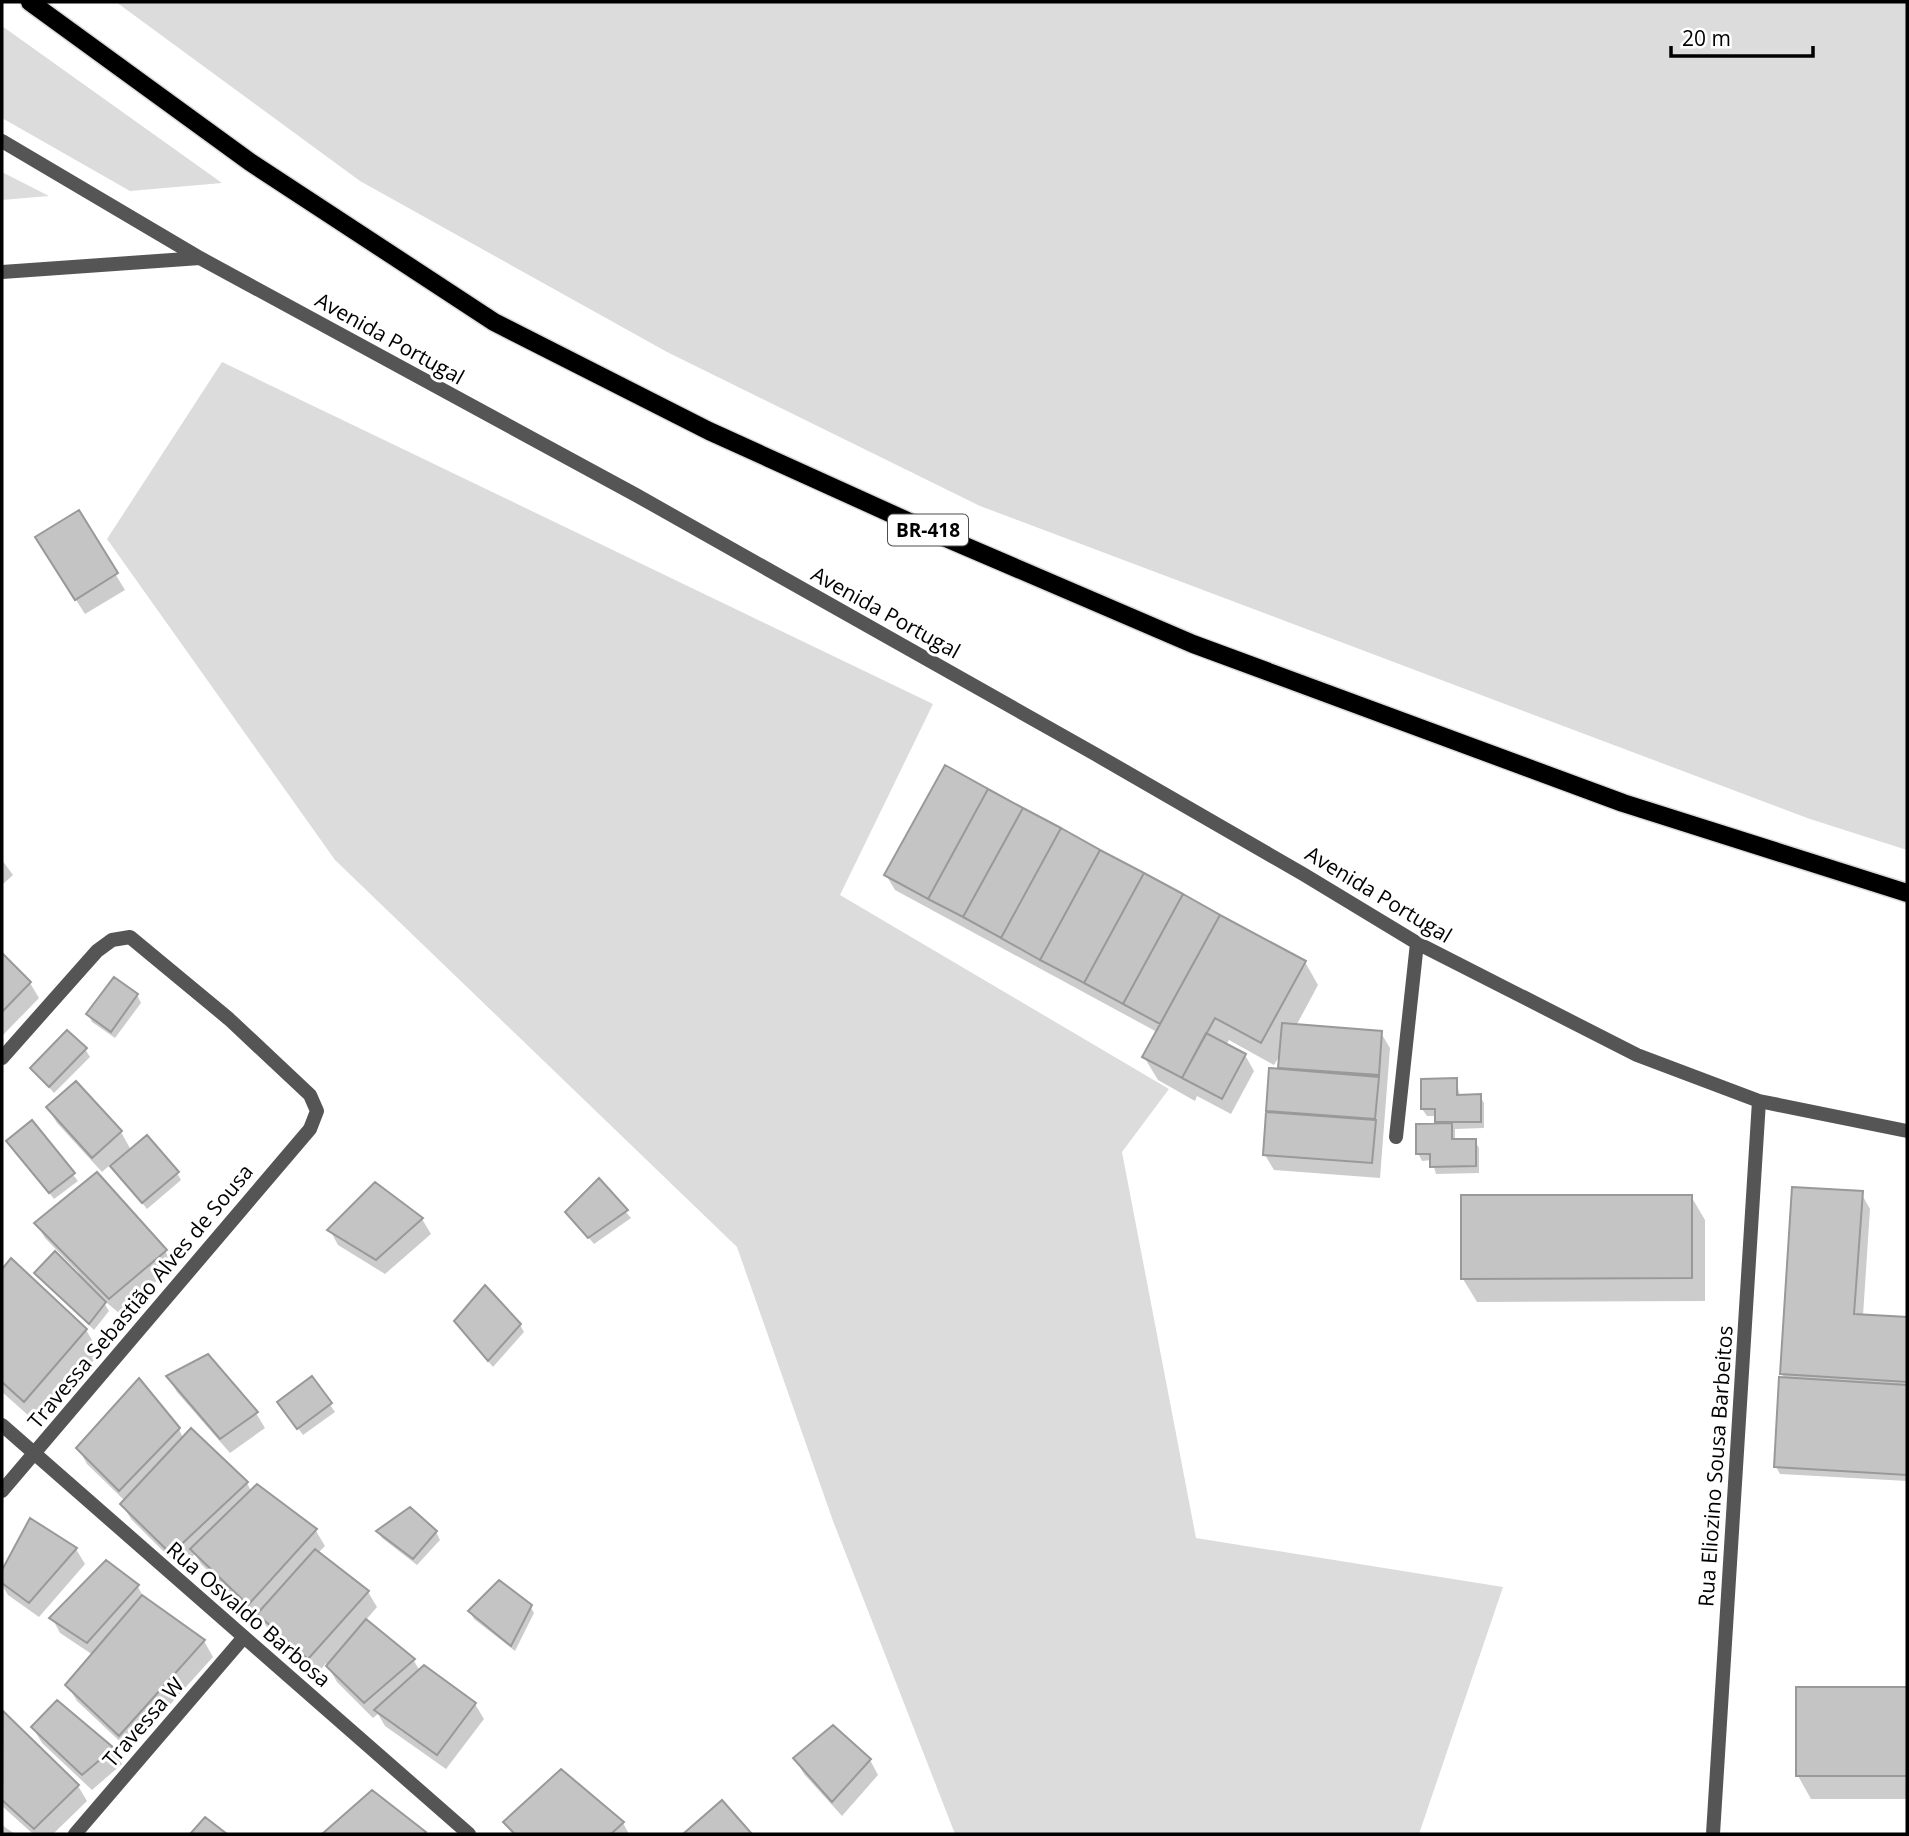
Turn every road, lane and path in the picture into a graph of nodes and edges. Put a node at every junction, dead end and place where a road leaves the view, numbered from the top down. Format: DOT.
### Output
graph roads {
  1 [pos="30,2"];
  2 [pos="2,141"];
  3 [pos="200,258"];
  4 [pos="2,272"];
  5 [pos="1907,894"];
  6 [pos="1417,943"];
  7 [pos="2,1058"];
  8 [pos="1759,1101"];
  9 [pos="1907,1131"];
  10 [pos="1396,1137"];
  11 [pos="2,1425"];
  12 [pos="34,1454"];
  13 [pos="2,1490"];
  14 [pos="244,1637"];
  15 [pos="462,1832"];
  16 [pos="75,1834"];
  17 [pos="1713,1834"];
  1 -- 5 [label="main road, BR-418"];
  2 -- 3 [label="street, Avenida Portugal"];
  3 -- 4 [label="street"];
  3 -- 6 [label="street, Avenida Portugal"];
  6 -- 8 [label="street, Avenida Portugal"];
  6 -- 10 [label="street"];
  7 -- 12 [label="street, Travessa Sebastião Alves de Sousa"];
  8 -- 9 [label="street, Avenida Portugal"];
  8 -- 17 [label="street, Rua Eliozino Sousa Barbeitos"];
  11 -- 12 [label="street, Rua Osvaldo Barbosa"];
  12 -- 13 [label="street, Travessa Sebastião Alves de Sousa"];
  12 -- 14 [label="street, Rua Osvaldo Barbosa"];
  14 -- 15 [label="street, Rua Osvaldo Barbosa"];
  14 -- 16 [label="street, Travessa W"];
}
